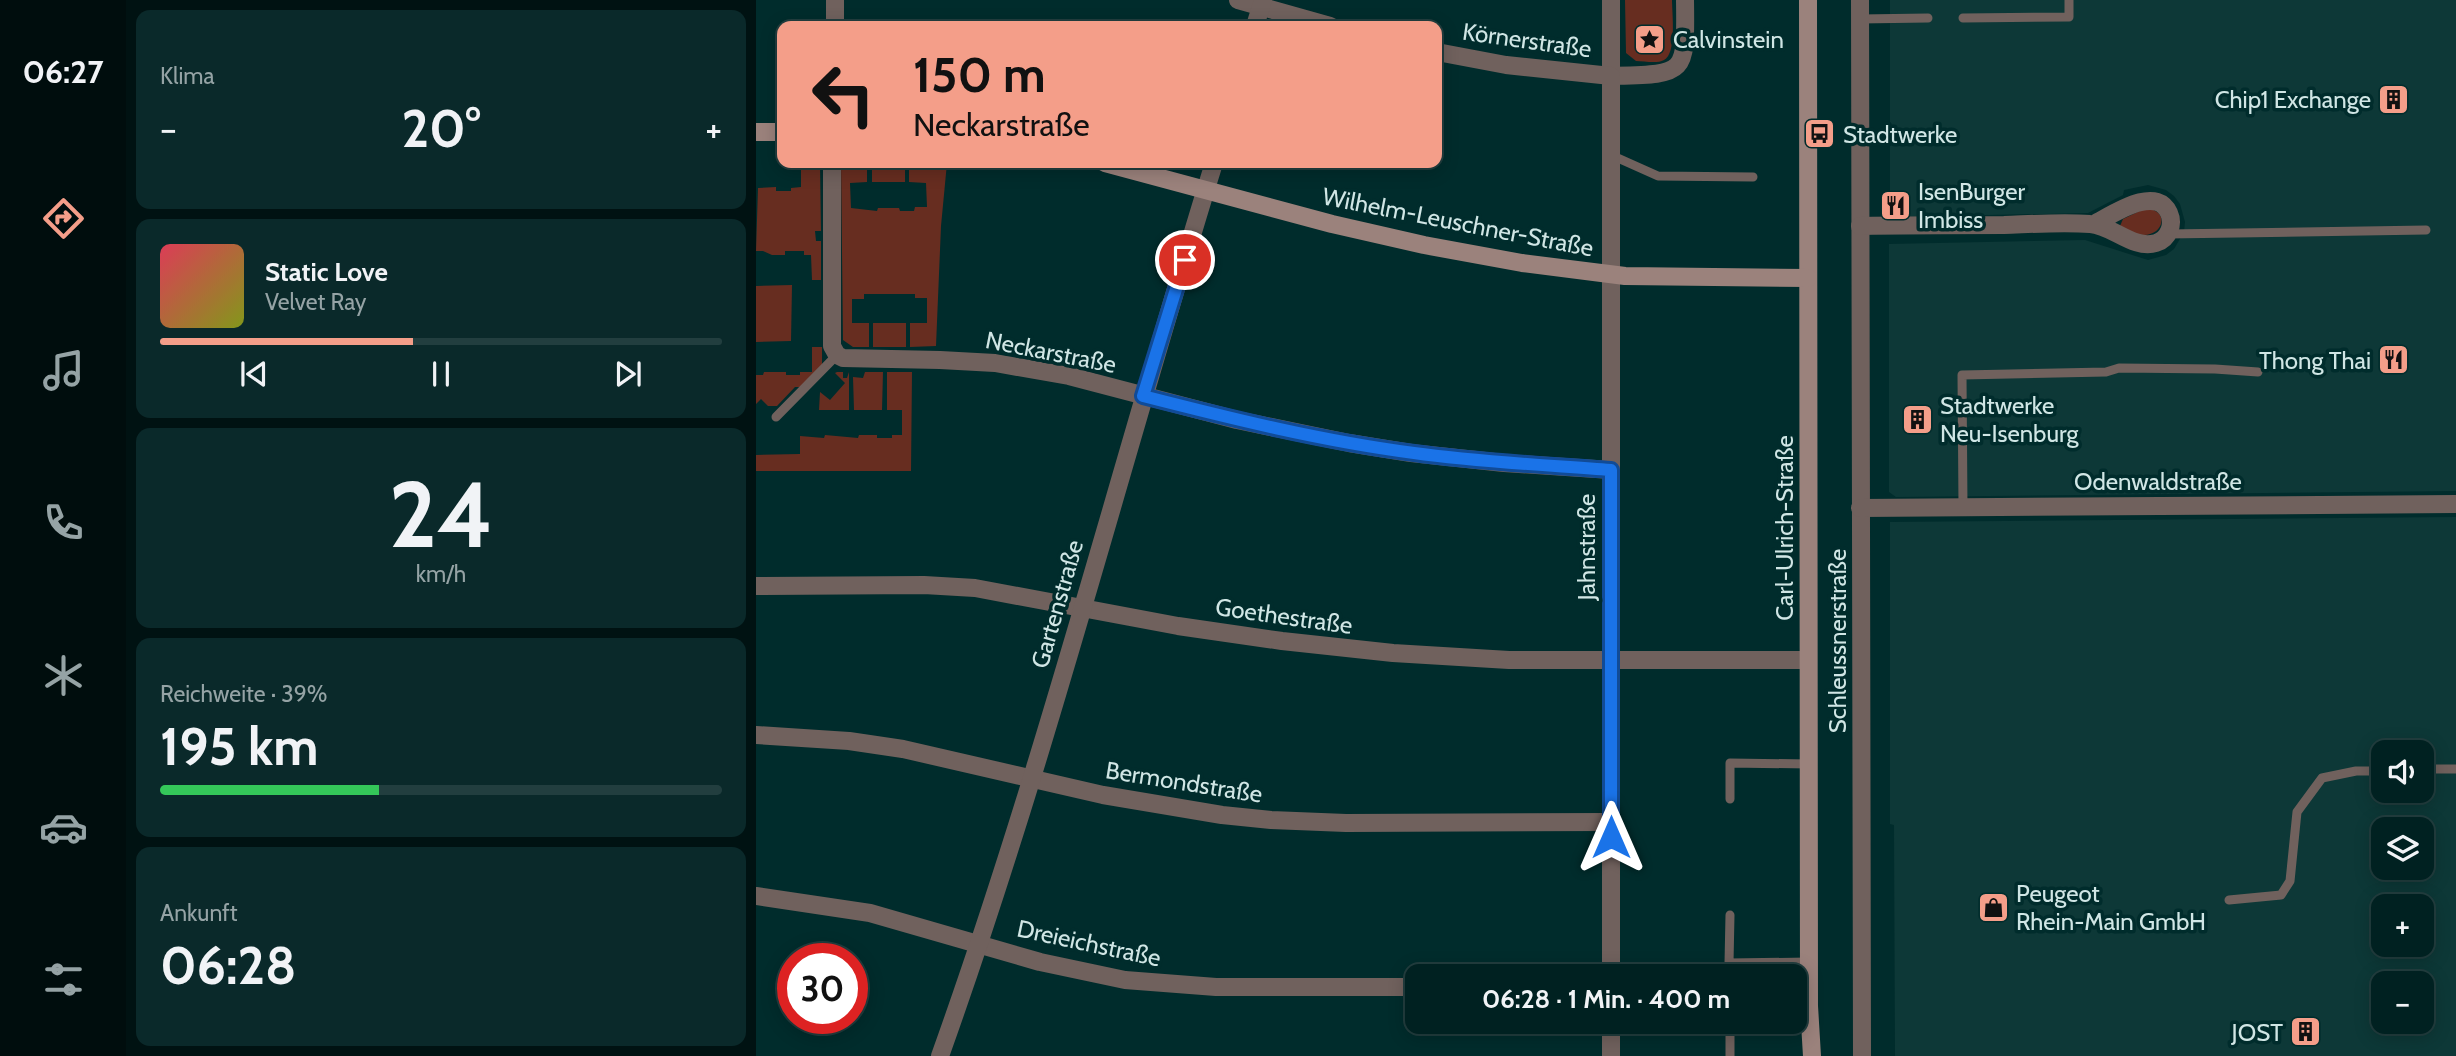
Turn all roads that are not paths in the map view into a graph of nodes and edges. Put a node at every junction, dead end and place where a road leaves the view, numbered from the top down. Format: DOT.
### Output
graph roads {
  1 [pos="835,0"];
  2 [pos="1238,0"];
  3 [pos="1611,0"];
  4 [pos="1685,0"];
  5 [pos="1808,0"];
  6 [pos="1860,0"];
  7 [pos="2069,0"];
  8 [pos="1262,4"];
  9 [pos="1928,18"];
  10 [pos="1963,18"];
  11 [pos="1860,19"];
  12 [pos="835,21"];
  13 [pos="1257,21"];
  14 [pos="1315,21"];
  15 [pos="1442,53"];
  16 [pos="1611,76"];
  17 [pos="756,132"];
  18 [pos="777,132"];
  19 [pos="1611,155"];
  20 [pos="832,168"];
  21 [pos="1124,168"];
  22 [pos="1212,168"];
  23 [pos="1753,177"];
  24 [pos="1206,189"];
  25 [pos="2094,224"];
  26 [pos="1860,226"];
  27 [pos="2426,230"];
  28 [pos="2168,234"];
  29 [pos="1611,276"];
  30 [pos="1808,278"];
  31 [pos="837,355"];
  32 [pos="2258,372"];
  33 [pos="1143,396"];
  34 [pos="776,417"];
  35 [pos="1611,470"];
  36 [pos="2456,504"];
  37 [pos="1963,507"];
  38 [pos="1860,508"];
  39 [pos="756,586"];
  40 [pos="1082,608"];
  41 [pos="1611,660"];
  42 [pos="1808,660"];
  43 [pos="756,735"];
  44 [pos="1809,764"];
  45 [pos="2434,769"];
  46 [pos="2456,769"];
  47 [pos="2371,771"];
  48 [pos="1032,779"];
  49 [pos="1730,799"];
  50 [pos="1611,822"];
  51 [pos="756,896"];
  52 [pos="2229,900"];
  53 [pos="1730,915"];
  54 [pos="980,944"];
  55 [pos="1611,964"];
  56 [pos="1737,964"];
  57 [pos="1806,964"];
  58 [pos="1405,987"];
  59 [pos="1807,987"];
  60 [pos="1611,1034"];
  61 [pos="1730,1034"];
  62 [pos="940,1056"];
  63 [pos="1611,1056"];
  64 [pos="1730,1056"];
  65 [pos="1812,1056"];
  66 [pos="1862,1056"];
  1 -- 12 [label="street"];
  2 -- 8 [label="street"];
  3 -- 16 [label="street, Jahnstraße"];
  4 -- 16 [label="street, Körnerstraße"];
  5 -- 30 [label="main road, Carl-Ulrich-Straße"];
  6 -- 11 [label="street, Schleussnerstraße"];
  7 -- 10 [label="lane"];
  8 -- 13 [label="street"];
  8 -- 14 [label="street"];
  9 -- 11 [label="lane"];
  11 -- 26 [label="street, Schleussnerstraße"];
  15 -- 16 [label="street, Körnerstraße"];
  16 -- 19 [label="street, Jahnstraße"];
  17 -- 18 [label="main road"];
  19 -- 23 [label="lane"];
  19 -- 29 [label="street, Jahnstraße"];
  20 -- 31 [label="street"];
  21 -- 24 [label="main road, Wilhelm-Leuschner-Straße"];
  22 -- 24 [label="street, Gartenstraße"];
  24 -- 29 [label="main road, Wilhelm-Leuschner-Straße"];
  24 -- 33 [label="street, Gartenstraße"];
  25 -- 26 [label="street"];
  25 -- 28 [label="street"];
  25 -- 28 [label="street"];
  26 -- 38 [label="street, Schleussnerstraße"];
  27 -- 28 [label="lane"];
  29 -- 30 [label="main road, Wilhelm-Leuschner-Straße"];
  29 -- 35 [label="street, Jahnstraße"];
  30 -- 42 [label="main road, Carl-Ulrich-Straße"];
  31 -- 33 [label="street, Neckarstraße"];
  31 -- 34 [label="lane"];
  32 -- 37 [label="lane"];
  33 -- 35 [label="street, Neckarstraße"];
  33 -- 40 [label="street, Gartenstraße"];
  35 -- 41 [label="street, Jahnstraße"];
  36 -- 37 [label="street, Odenwaldstraße"];
  37 -- 38 [label="street, Odenwaldstraße"];
  38 -- 66 [label="street, Schleussnerstraße"];
  39 -- 40 [label="street, Goethestraße"];
  40 -- 41 [label="street, Goethestraße"];
  40 -- 48 [label="street, Gartenstraße"];
  41 -- 42 [label="street, Goethestraße"];
  41 -- 50 [label="street, Jahnstraße"];
  42 -- 44 [label="main road, Carl-Ulrich-Straße"];
  43 -- 48 [label="street, Bermondstraße"];
  44 -- 49 [label="lane"];
  44 -- 57 [label="main road, Carl-Ulrich-Straße"];
  45 -- 46 [label="lane"];
  47 -- 52 [label="lane"];
  48 -- 50 [label="street, Bermondstraße"];
  48 -- 54 [label="street, Gartenstraße"];
  50 -- 55 [label="street, Jahnstraße"];
  51 -- 54 [label="street, Dreieichstraße"];
  53 -- 56 [label="lane"];
  54 -- 58 [label="street, Dreieichstraße"];
  54 -- 62 [label="street, Gartenstraße"];
  59 -- 65 [label="main road, Carl-Ulrich-Straße"];
  60 -- 63 [label="street"];
  61 -- 64 [label="lane"];
}
